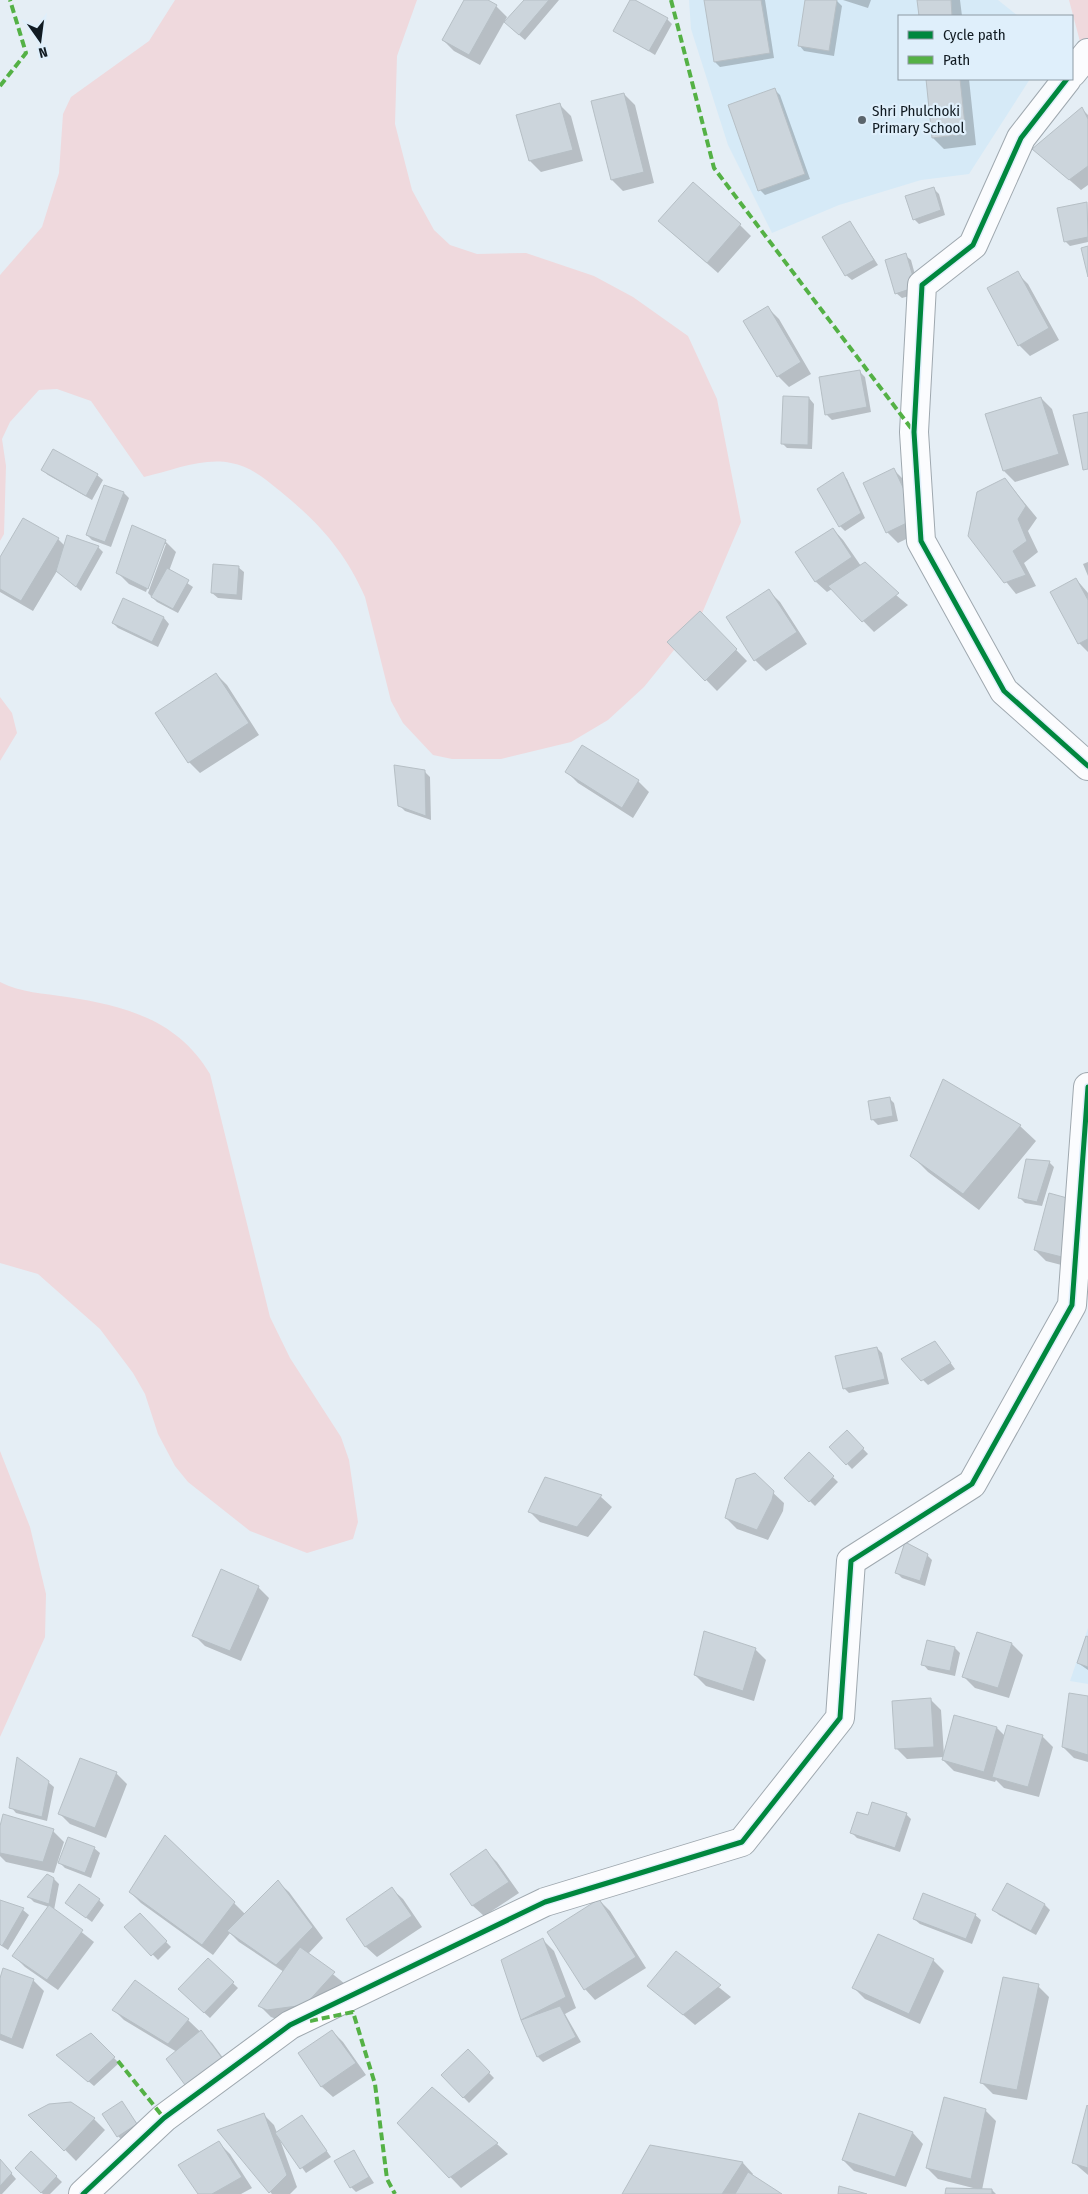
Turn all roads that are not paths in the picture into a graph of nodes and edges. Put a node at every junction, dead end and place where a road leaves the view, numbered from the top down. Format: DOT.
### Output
graph roads {
  1 [pos="1088,52"];
  2 [pos="1073,72"];
  3 [pos="1066,80"];
  4 [pos="1088,766"];
  5 [pos="1088,1086"];
  6 [pos="83,2194"];
  1 -- 2 [label="street"];
  3 -- 4 [label="street"];
  5 -- 6 [label="street"];
}
